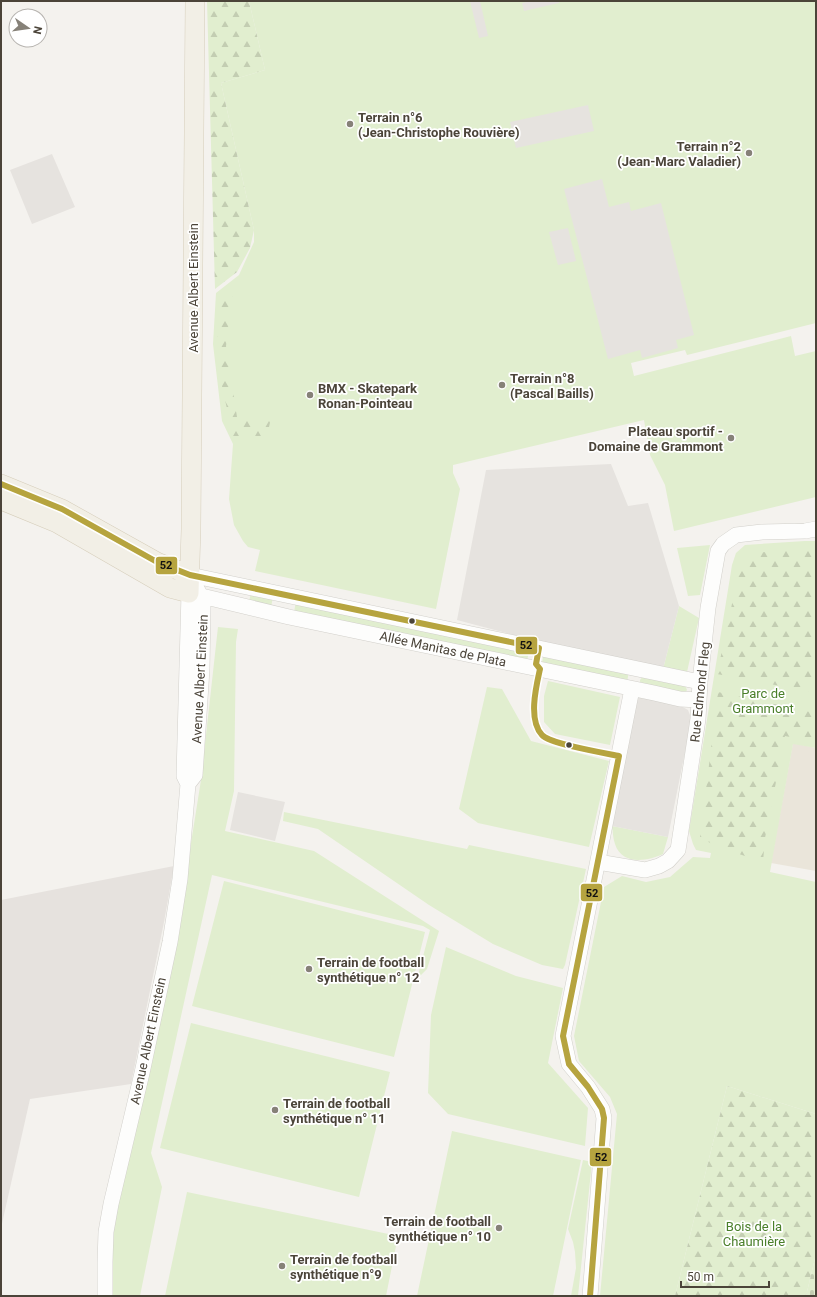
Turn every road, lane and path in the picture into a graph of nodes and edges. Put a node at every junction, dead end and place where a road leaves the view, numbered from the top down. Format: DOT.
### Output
graph roads {
  1 [pos="195,1"];
  2 [pos="1,484"];
  3 [pos="1,500"];
  4 [pos="816,529"];
  5 [pos="190,543"];
  6 [pos="157,562"];
  7 [pos="193,588"];
  8 [pos="700,682"];
  9 [pos="632,689"];
  10 [pos="699,700"];
  11 [pos="598,862"];
  12 [pos="106,1296"];
  13 [pos="590,1296"];
  1 -- 5 [label="main road, Avenue Albert Einstein"];
  2 -- 6 [label="main road"];
  3 -- 7 [label="main road"];
  4 -- 8 [label="street, Rue Edmond Fleg"];
  5 -- 6 [label="main road"];
  5 -- 7 [label="main road, Avenue Albert Einstein"];
  6 -- 7 [label="main road"];
  7 -- 8 [label="street, Allée Manitas de Plata"];
  7 -- 9 [label="street, Allée Manitas de Plata"];
  7 -- 12 [label="street, Avenue Albert Einstein"];
  8 -- 10 [label="street, Rue Edmond Fleg"];
  9 -- 10 [label="street, Allée Manitas de Plata"];
  9 -- 11 [label="street"];
  10 -- 11 [label="street, Rue Edmond Fleg"];
  11 -- 13 [label="street"];
}
